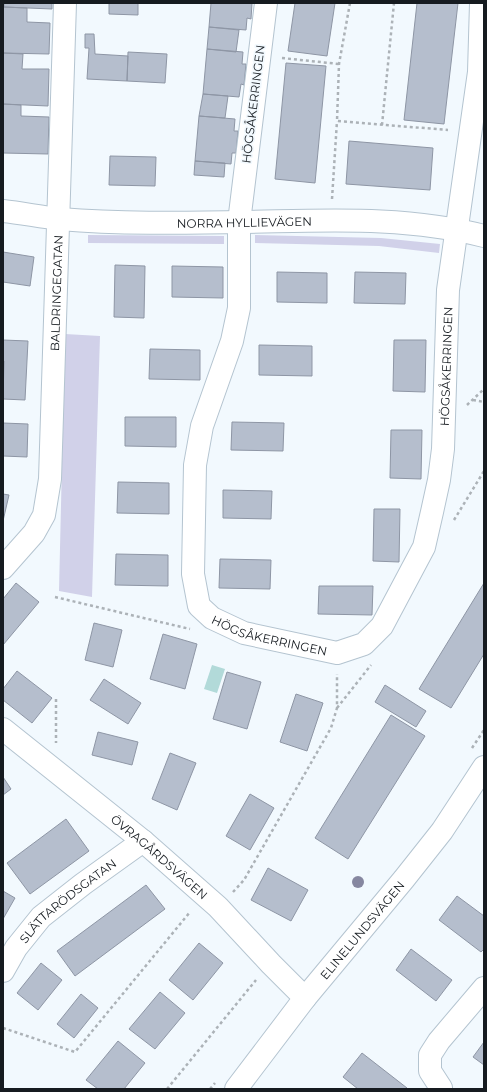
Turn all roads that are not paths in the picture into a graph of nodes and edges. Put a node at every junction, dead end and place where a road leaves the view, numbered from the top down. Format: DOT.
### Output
graph roads {
  1 [pos="65,3"];
  2 [pos="266,3"];
  3 [pos="482,16"];
  4 [pos="3,211"];
  5 [pos="59,219"];
  6 [pos="239,222"];
  7 [pos="457,229"];
  8 [pos="484,236"];
  9 [pos="3,568"];
  10 [pos="3,728"];
  11 [pos="484,768"];
  12 [pos="143,842"];
  13 [pos="3,971"];
  14 [pos="484,988"];
  15 [pos="305,998"];
  16 [pos="442,1088"];
  17 [pos="236,1089"];
  1 -- 5 [label="street, BALDRINGEGATAN"];
  2 -- 6 [label="street, HÖGSÅKERRINGEN"];
  3 -- 7 [label="street, HÖGSÅKERRINGEN"];
  4 -- 5 [label="street, NORRA HYLLIEVÄGEN"];
  5 -- 6 [label="street, NORRA HYLLIEVÄGEN"];
  5 -- 9 [label="street, BALDRINGEGATAN"];
  6 -- 7 [label="street, NORRA HYLLIEVÄGEN"];
  6 -- 7 [label="street, HÖGSÅKERRINGEN"];
  7 -- 8 [label="street, NORRA HYLLIEVÄGEN"];
  10 -- 12 [label="street, ÖVRAGÅRDSVÄGEN"];
  11 -- 15 [label="street, ELINELUNDSVÄGEN"];
  12 -- 13 [label="street, SLÄTTARÖDSGATAN"];
  12 -- 15 [label="street, ÖVRAGÅRDSVÄGEN"];
  14 -- 16 [label="street"];
  15 -- 17 [label="street, ELINELUNDSVÄGEN"];
}
